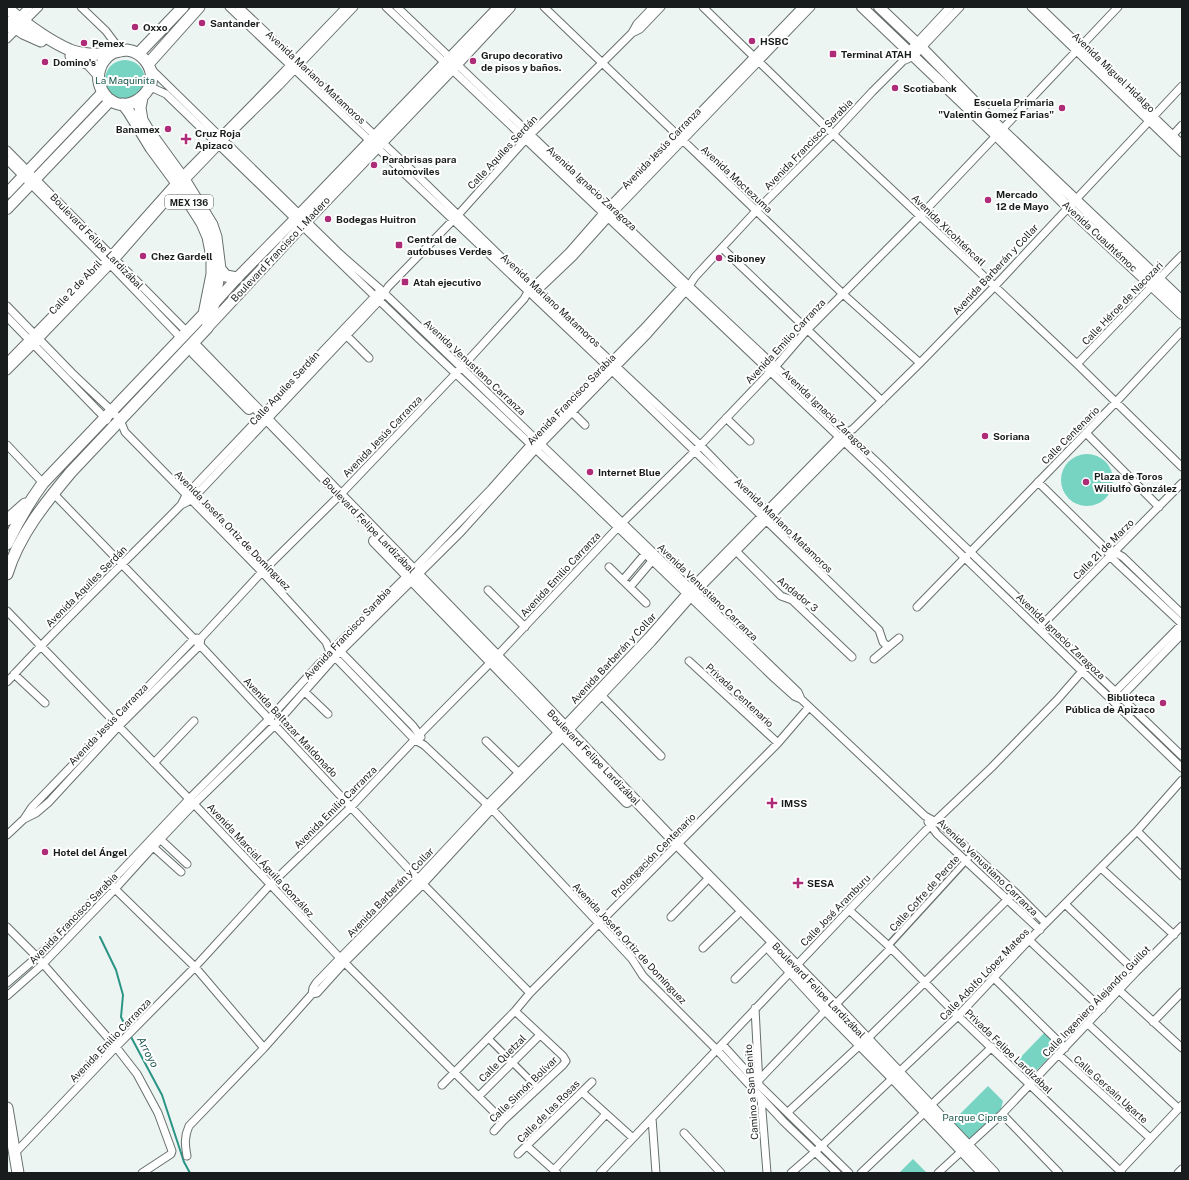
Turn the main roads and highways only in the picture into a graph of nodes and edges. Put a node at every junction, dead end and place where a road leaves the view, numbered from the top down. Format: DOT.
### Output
graph roads {
  1 [pos="183,7"];
  2 [pos="199,7"];
  3 [pos="499,7"];
  4 [pos="510,7"];
  5 [pos="862,7"];
  6 [pos="879,7"];
  7 [pos="7,8"];
  8 [pos="14,24"];
  9 [pos="915,49"];
  10 [pos="117,52"];
  11 [pos="138,54"];
  12 [pos="451,64"];
  13 [pos="149,66"];
  14 [pos="98,74"];
  15 [pos="146,93"];
  16 [pos="106,96"];
  17 [pos="123,104"];
  18 [pos="180,182"];
  19 [pos="7,194"];
  20 [pos="7,209"];
  21 [pos="301,220"];
  22 [pos="220,269"];
  23 [pos="237,278"];
  24 [pos="1155,282"];
  25 [pos="1182,300"];
  26 [pos="214,303"];
  27 [pos="204,314"];
  28 [pos="1182,314"];
  29 [pos="207,328"];
  30 [pos="191,345"];
  31 [pos="33,497"];
  32 [pos="7,520"];
  33 [pos="7,544"];
  34 [pos="7,574"];
  35 [pos="675,846"];
  36 [pos="735,909"];
  37 [pos="793,969"];
  38 [pos="7,1108"];
  39 [pos="964,1148"];
  40 [pos="18,1173"];
  41 [pos="983,1173"];
  42 [pos="994,1173"];
  1 -- 11 [label="main road"];
  2 -- 13 [label="main road"];
  3 -- 12 [label="main road, Boulevard Francisco I. Madero"];
  4 -- 12 [label="main road, Boulevard Francisco I. Madero"];
  5 -- 9 [label="main road, Avenida Cuauhtémoc"];
  6 -- 9 [label="main road, Avenida Cuauhtémoc"];
  7 -- 8 [label="main road"];
  8 -- 10 [label="main road"];
  8 -- 14 [label="main road"];
  9 -- 24 [label="main road, Avenida Cuauhtémoc"];
  10 -- 11 [label="main road"];
  10 -- 14 [label="main road"];
  11 -- 13 [label="main road"];
  12 -- 21 [label="main road, Boulevard Francisco I. Madero"];
  13 -- 15 [label="main road"];
  14 -- 16 [label="main road"];
  15 -- 17 [label="main road"];
  15 -- 18 [label="main road, MEX 136"];
  16 -- 17 [label="main road"];
  16 -- 19 [label="main road"];
  16 -- 20 [label="main road"];
  17 -- 18 [label="main road, MEX 136"];
  18 -- 22 [label="main road, MEX 136"];
  18 -- 27 [label="main road, MEX 136"];
  21 -- 23 [label="main road, Boulevard Francisco I. Madero"];
  21 -- 29 [label="main road, Boulevard Francisco I. Madero"];
  22 -- 23 [label="main road"];
  22 -- 26 [label="main road, MEX 136"];
  23 -- 26 [label="main road, Boulevard Francisco I. Madero"];
  24 -- 25 [label="main road, Avenida Cuauhtémoc"];
  24 -- 28 [label="main road, Avenida Cuauhtémoc"];
  26 -- 27 [label="main road, Boulevard Francisco I. Madero"];
  26 -- 29 [label="main road, MEX 136"];
  27 -- 31 [label="main road, Boulevard Francisco I. Madero"];
  29 -- 30 [label="main road, Boulevard Francisco I. Madero / MEX 136"];
  30 -- 34 [label="main road, Boulevard Francisco I. Madero / MEX 136"];
  30 -- 35 [label="main road, Boulevard Felipe Lardizábal"];
  31 -- 32 [label="main road"];
  31 -- 33 [label="main road"];
  35 -- 36 [label="main road, Boulevard Felipe Lardizábal"];
  35 -- 36 [label="main road, Boulevard Felipe Lardizábal"];
  36 -- 37 [label="main road, Boulevard Felipe Lardizábal"];
  36 -- 37 [label="main road, Boulevard Felipe Lardizábal"];
  37 -- 39 [label="main road, Boulevard Felipe Lardizábal"];
  38 -- 40 [label="main road"];
  39 -- 41 [label="main road, Boulevard Felipe Lardizábal"];
  39 -- 42 [label="main road, Boulevard Felipe Lardizábal"];
}
